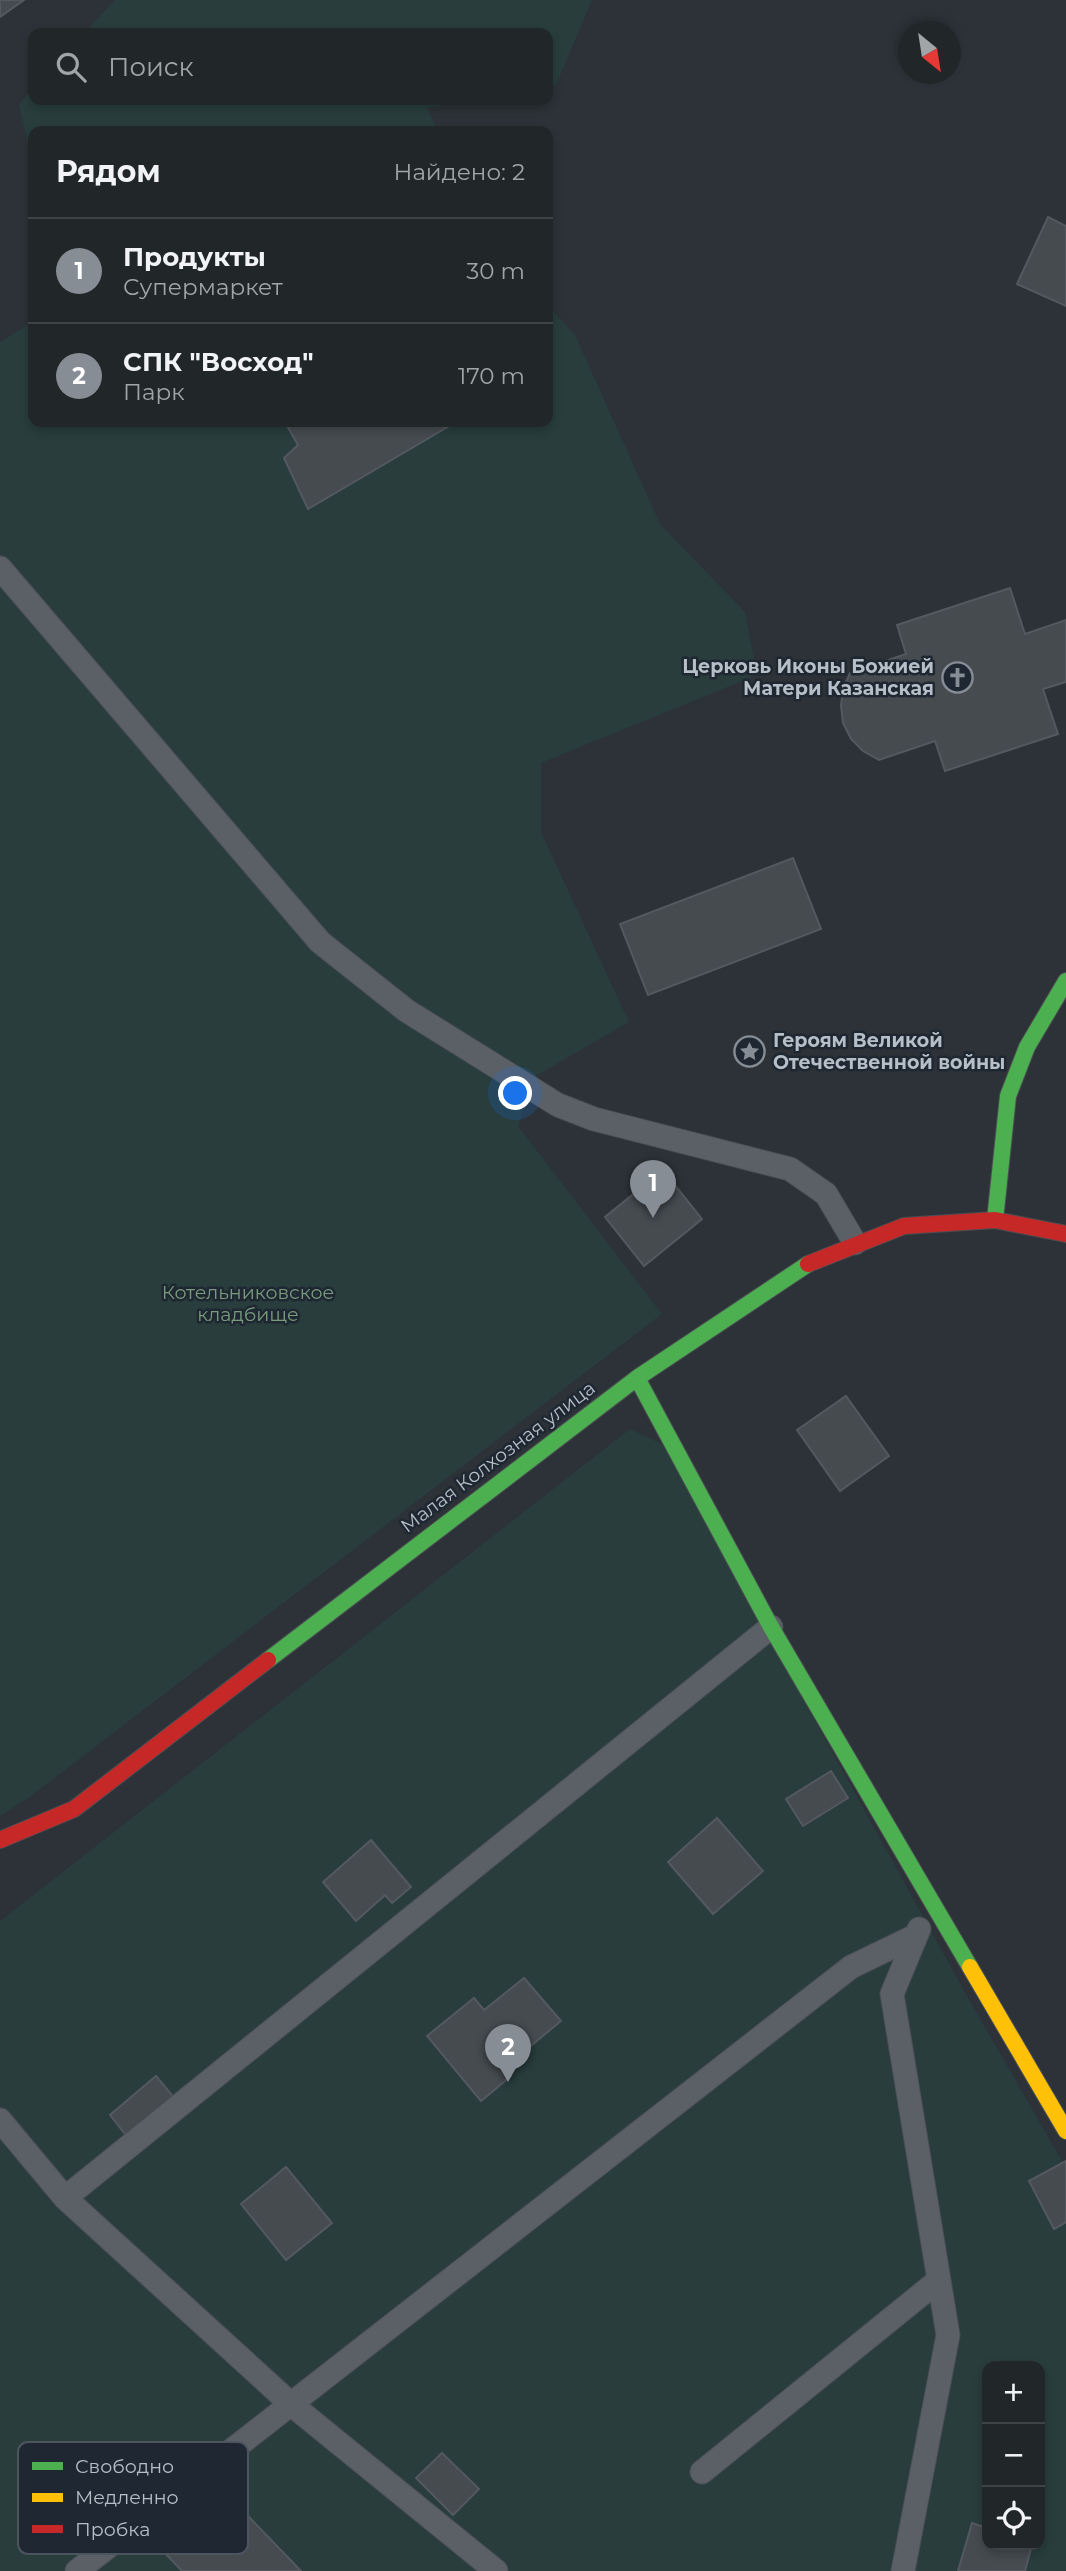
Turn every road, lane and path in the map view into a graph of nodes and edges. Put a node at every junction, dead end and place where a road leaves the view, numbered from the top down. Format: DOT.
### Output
graph roads {
  1 [pos="0,568"];
  2 [pos="1066,981"];
  3 [pos="995,1220"];
  4 [pos="1066,1234"];
  5 [pos="855,1243"];
  6 [pos="637,1378"];
  7 [pos="771,1627"];
  8 [pos="0,1840"];
  9 [pos="930,1900"];
  10 [pos="915,1936"];
  11 [pos="0,2120"];
  12 [pos="1066,2131"];
  13 [pos="65,2198"];
  14 [pos="939,2280"];
  15 [pos="292,2405"];
  16 [pos="244,2442"];
  17 [pos="702,2472"];
  18 [pos="99,2554"];
  19 [pos="77,2571"];
  20 [pos="496,2571"];
  21 [pos="903,2571"];
  1 -- 5 [label="lane"];
  2 -- 3 [label="street"];
  3 -- 4 [label="street, Малая Колхозная улица"];
  3 -- 5 [label="street, Малая Колхозная улица"];
  5 -- 6 [label="street, Малая Колхозная улица"];
  6 -- 7 [label="street"];
  6 -- 8 [label="street, Малая Колхозная улица"];
  7 -- 9 [label="street"];
  7 -- 13 [label="lane"];
  9 -- 10 [label="lane"];
  9 -- 12 [label="street"];
  10 -- 14 [label="lane"];
  10 -- 15 [label="lane"];
  11 -- 13 [label="lane"];
  13 -- 15 [label="lane"];
  14 -- 17 [label="lane"];
  14 -- 21 [label="lane"];
  15 -- 16 [label="lane"];
  15 -- 20 [label="lane"];
  18 -- 19 [label="lane"];
}
